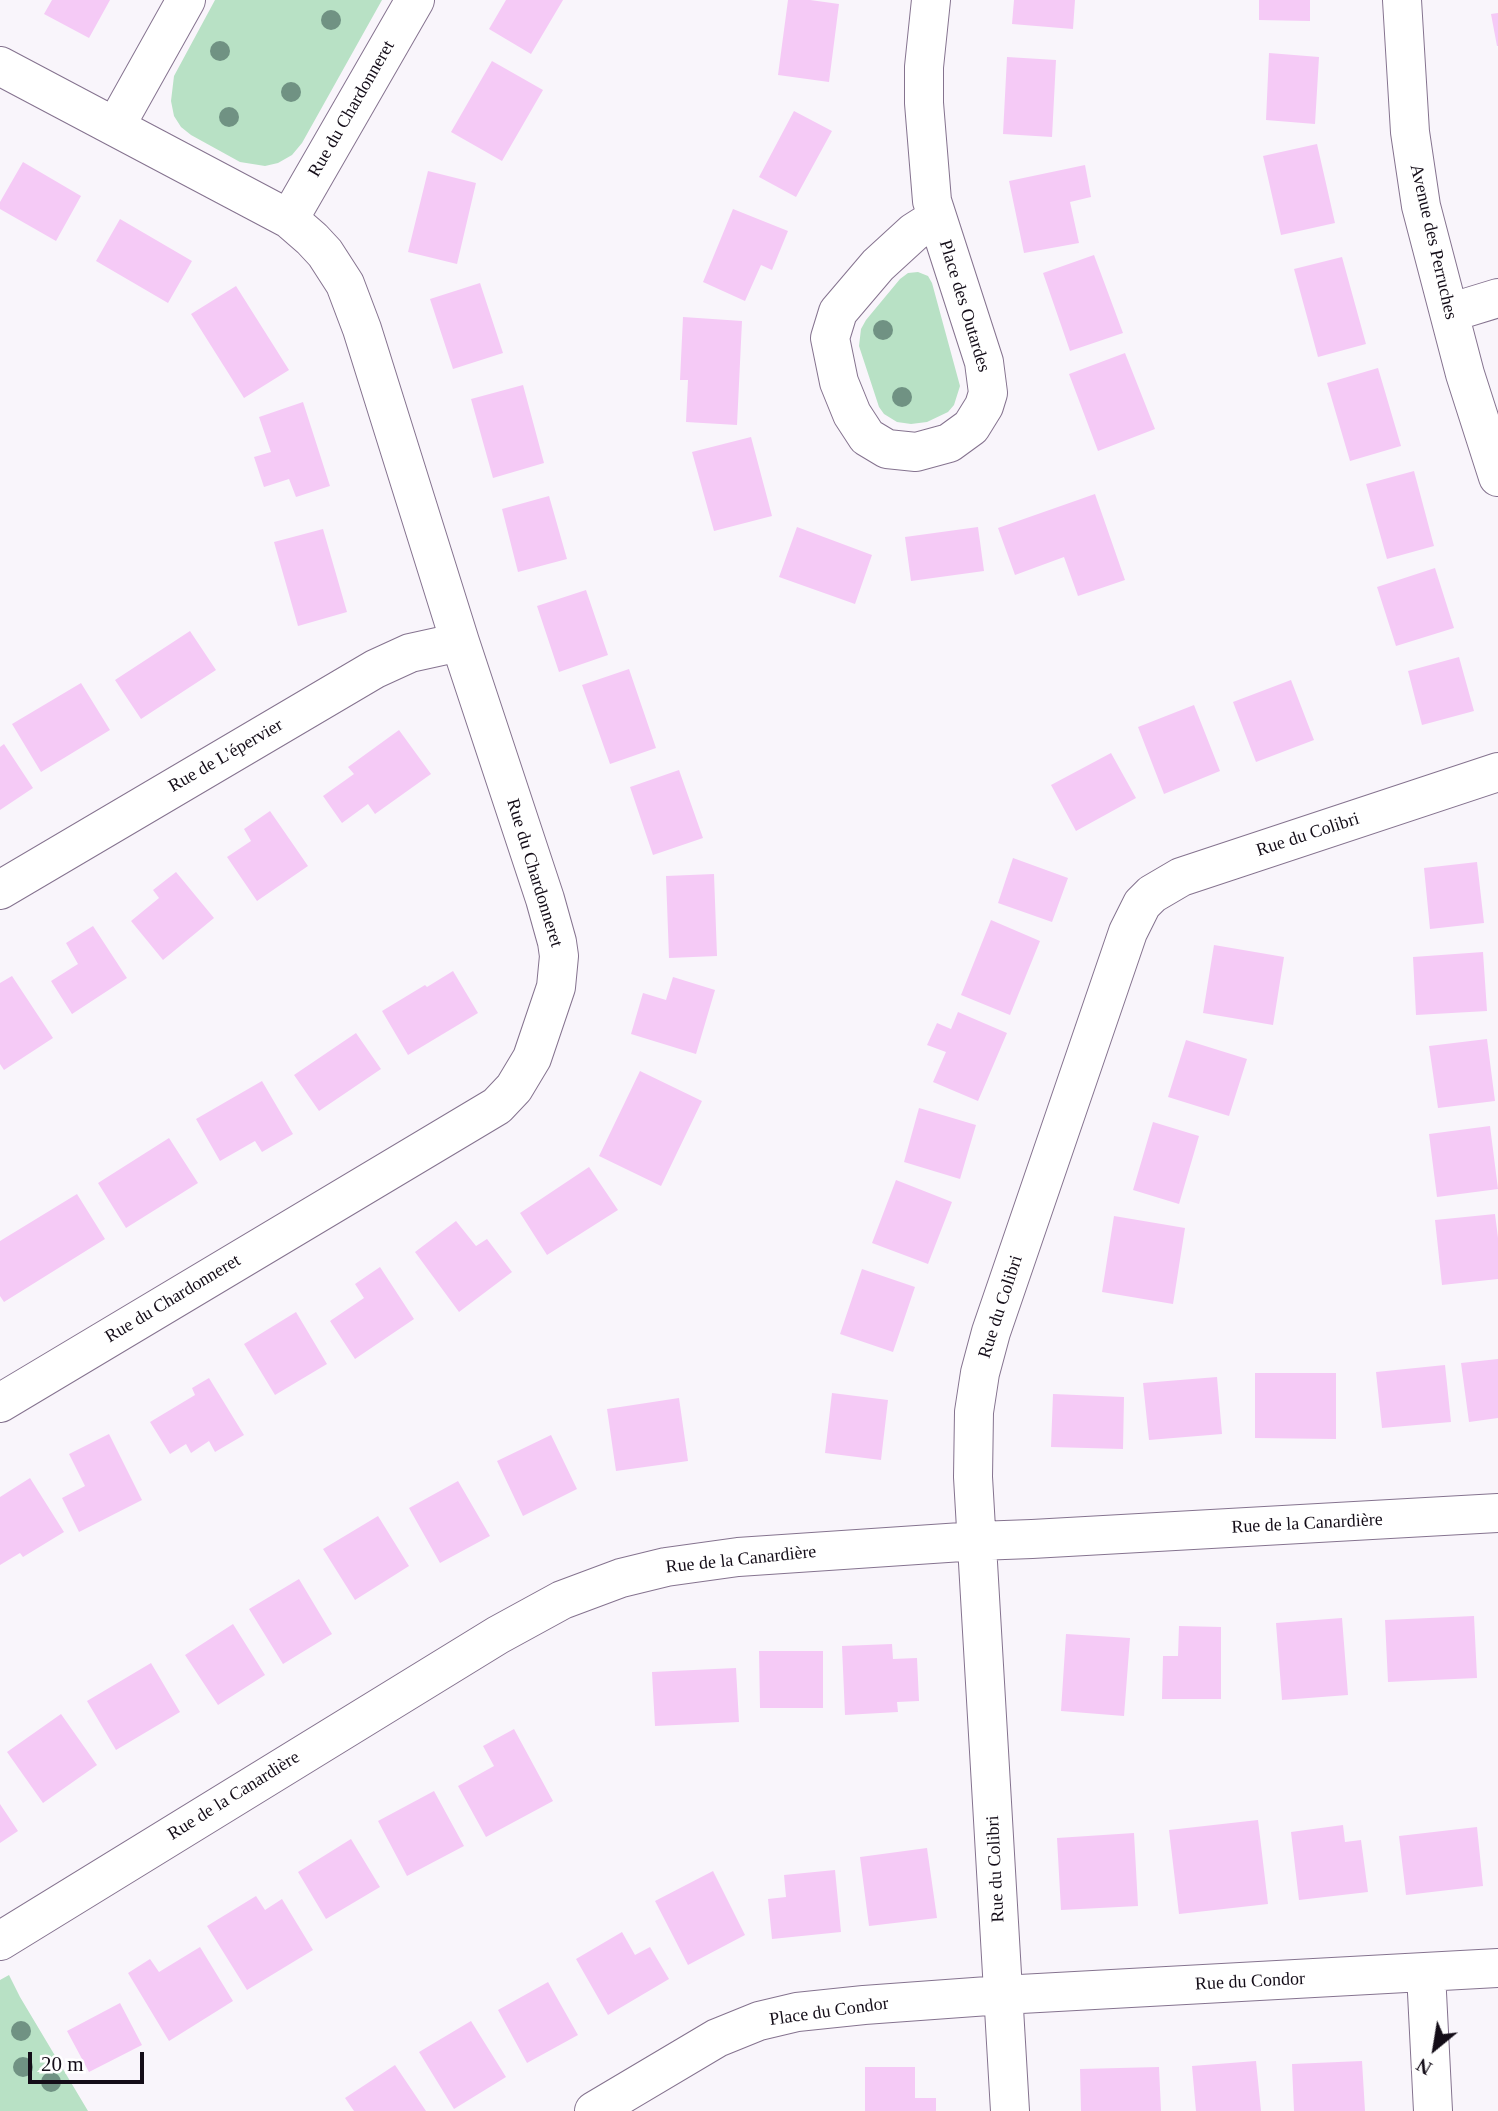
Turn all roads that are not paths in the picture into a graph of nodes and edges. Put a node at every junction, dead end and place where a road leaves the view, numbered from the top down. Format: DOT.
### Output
graph roads {
  1 [pos="186,0"];
  2 [pos="415,0"];
  3 [pos="931,0"];
  4 [pos="1402,0"];
  5 [pos="0,66"];
  6 [pos="115,127"];
  7 [pos="936,218"];
  8 [pos="289,219"];
  9 [pos="1498,298"];
  10 [pos="1449,313"];
  11 [pos="1498,477"];
  12 [pos="460,642"];
  13 [pos="1498,772"];
  14 [pos="0,890"];
  15 [pos="0,1403"];
  16 [pos="1498,1513"];
  17 [pos="977,1541"];
  18 [pos="0,1941"];
  19 [pos="1498,1968"];
  20 [pos="1426,1973"];
  21 [pos="1003,1995"];
  22 [pos="594,2111"];
  23 [pos="1010,2111"];
  24 [pos="1433,2111"];
  1 -- 6 [label="street"];
  2 -- 8 [label="street, Rue du Chardonneret"];
  3 -- 7 [label="street, Place des Outardes"];
  4 -- 10 [label="street, Avenue des Perruches"];
  5 -- 6 [label="street, Rue du Chardonneret"];
  6 -- 8 [label="street, Rue du Chardonneret"];
  7 -- 7 [label="street, Place des Outardes"];
  8 -- 12 [label="street, Rue du Chardonneret"];
  9 -- 10 [label="street"];
  10 -- 11 [label="street, Avenue des Perruches"];
  12 -- 14 [label="street, Rue de L'épervier"];
  12 -- 15 [label="street, Rue du Chardonneret"];
  13 -- 17 [label="street, Rue du Colibri"];
  16 -- 17 [label="street, Rue de la Canardière"];
  17 -- 18 [label="street, Rue de la Canardière"];
  17 -- 21 [label="street, Rue du Colibri"];
  19 -- 20 [label="street, Rue du Condor"];
  20 -- 21 [label="street, Rue du Condor"];
  20 -- 24 [label="street"];
  21 -- 22 [label="street, Place du Condor"];
  21 -- 23 [label="street, Rue du Colibri"];
}
